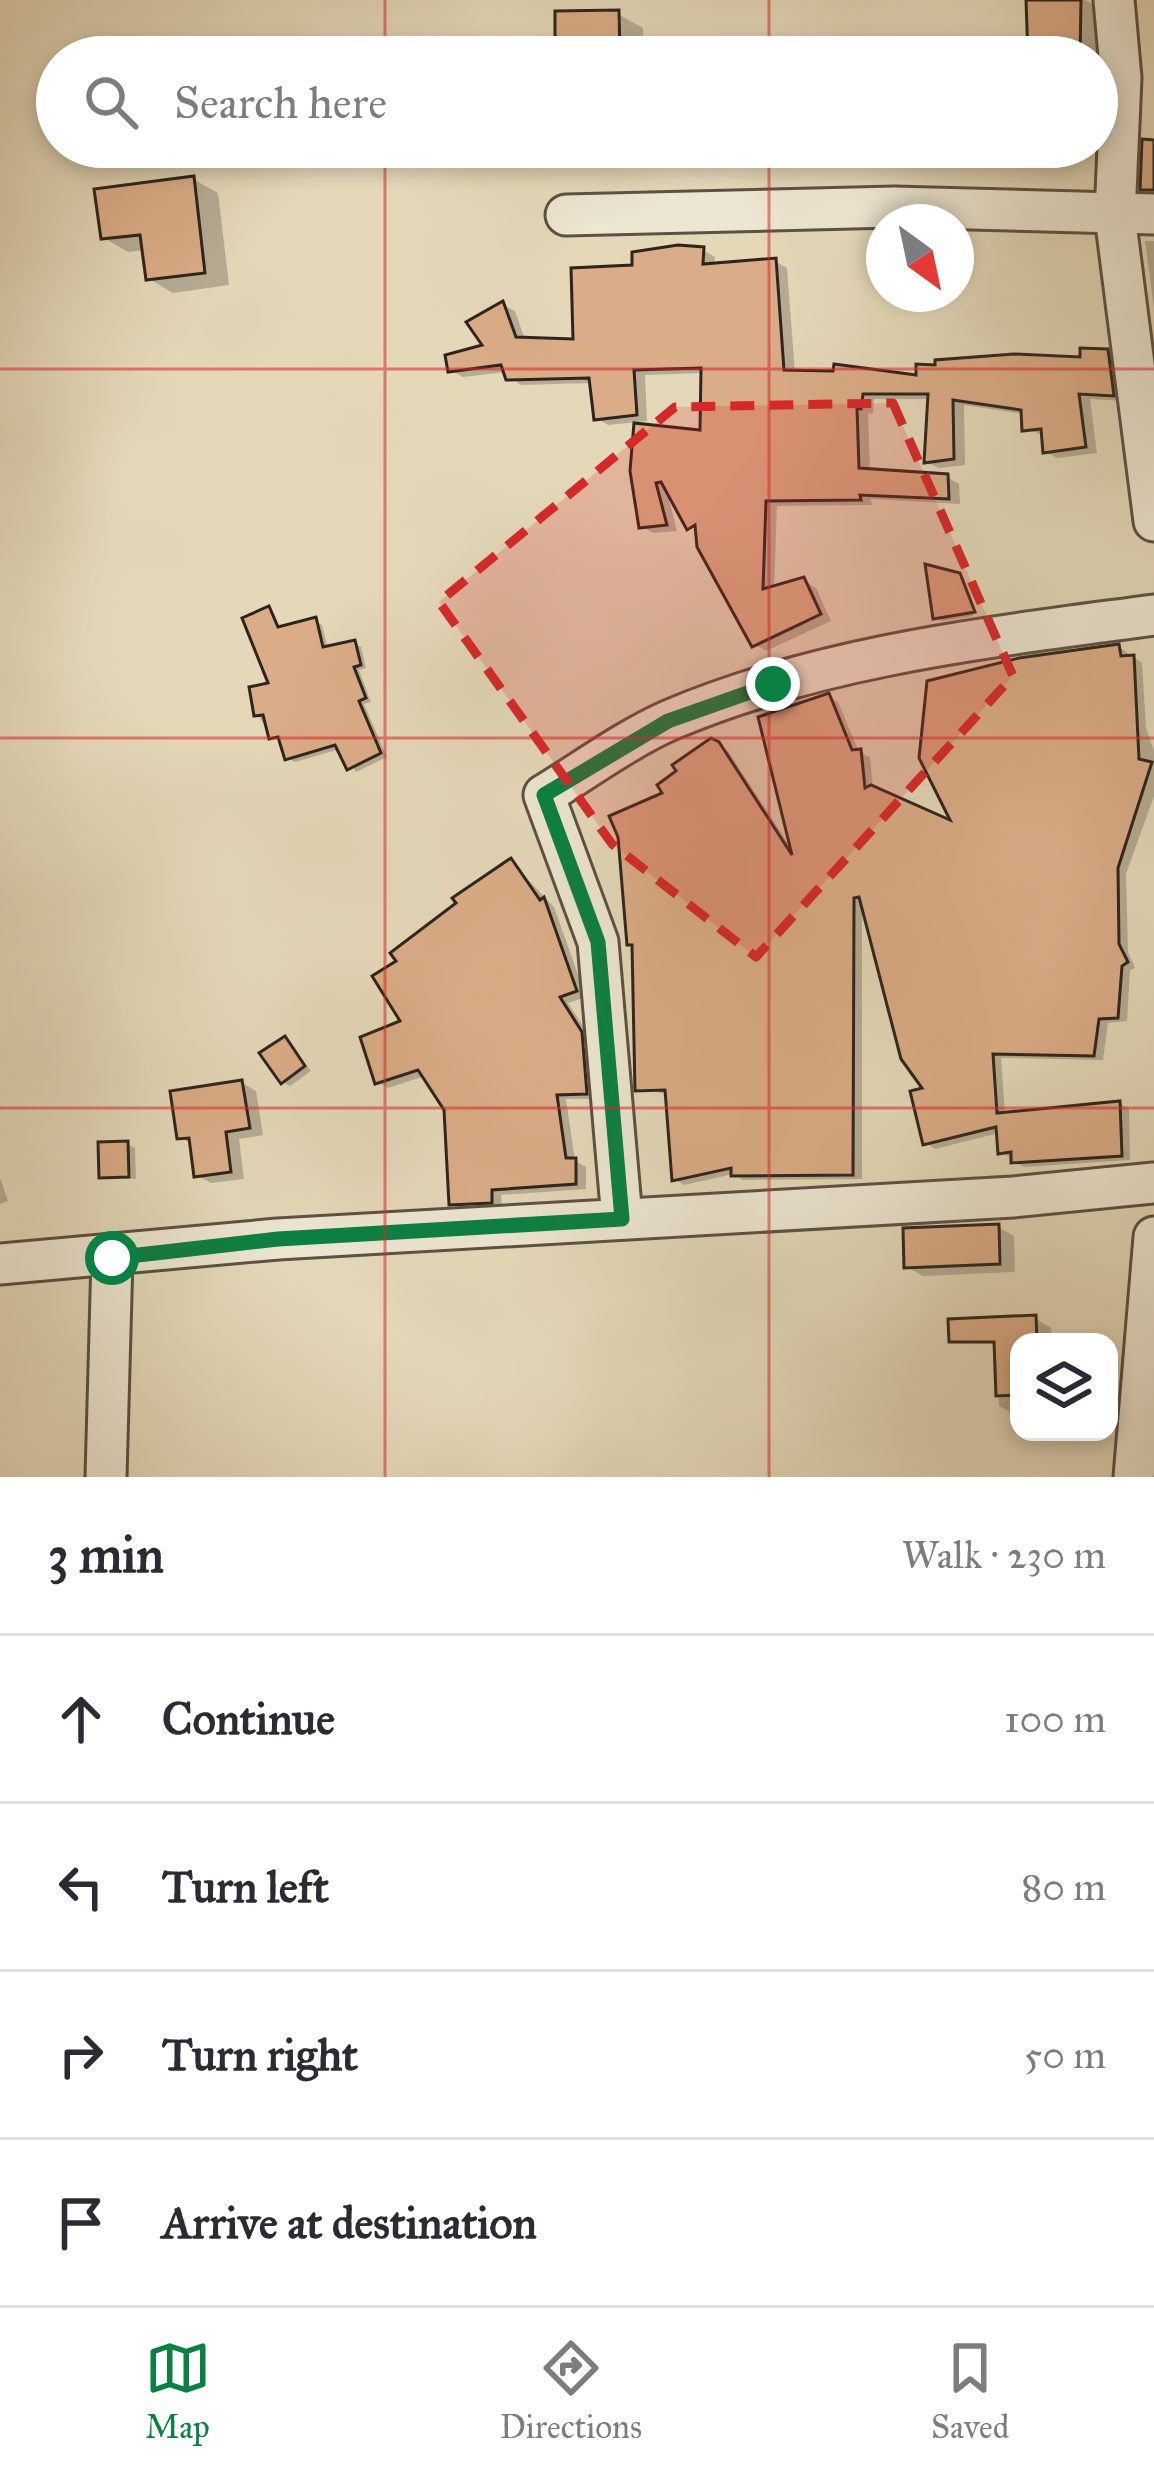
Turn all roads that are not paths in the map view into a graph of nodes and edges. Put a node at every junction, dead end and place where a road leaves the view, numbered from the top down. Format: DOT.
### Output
graph roads {
  1 [pos="1114,0"];
  2 [pos="1117,36"];
  3 [pos="1118,52"];
  4 [pos="566,215"];
  5 [pos="1135,215"];
  6 [pos="1149,460"];
  7 [pos="1154,521"];
  8 [pos="1154,615"];
  9 [pos="1154,1183"];
  10 [pos="622,1219"];
  11 [pos="1154,1237"];
  12 [pos="112,1258"];
  13 [pos="0,1264"];
  14 [pos="106,1477"];
  15 [pos="1134,1477"];
  1 -- 2 [label="street"];
  3 -- 5 [label="street"];
  4 -- 5 [label="street"];
  5 -- 6 [label="street"];
  6 -- 7 [label="street"];
  8 -- 10 [label="street"];
  9 -- 10 [label="street"];
  10 -- 12 [label="street"];
  11 -- 15 [label="street"];
  12 -- 13 [label="street"];
  12 -- 14 [label="street"];
}
